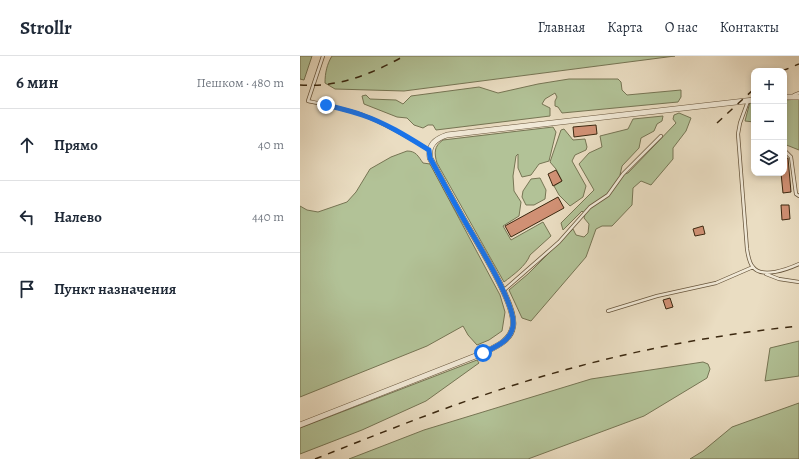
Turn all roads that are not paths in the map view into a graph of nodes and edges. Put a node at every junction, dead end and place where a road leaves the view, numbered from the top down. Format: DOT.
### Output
graph roads {
  1 [pos="323,56"];
  2 [pos="799,93"];
  3 [pos="787,97"];
  4 [pos="799,97"];
  5 [pos="748,100"];
  6 [pos="661,136"];
  7 [pos="429,150"];
  8 [pos="787,153"];
  9 [pos="799,196"];
  10 [pos="799,264"];
  11 [pos="753,267"];
  12 [pos="762,272"];
  13 [pos="799,282"];
  14 [pos="503,291"];
  15 [pos="608,311"];
  16 [pos="300,425"];
  1 -- 7 [label="lane"];
  2 -- 3 [label="lane"];
  3 -- 4 [label="street"];
  5 -- 7 [label="street"];
  5 -- 11 [label="lane"];
  6 -- 14 [label="lane"];
  7 -- 14 [label="street"];
  8 -- 9 [label="lane"];
  10 -- 12 [label="lane"];
  11 -- 12 [label="lane"];
  11 -- 15 [label="lane"];
  12 -- 13 [label="lane"];
  14 -- 16 [label="street"];
}
